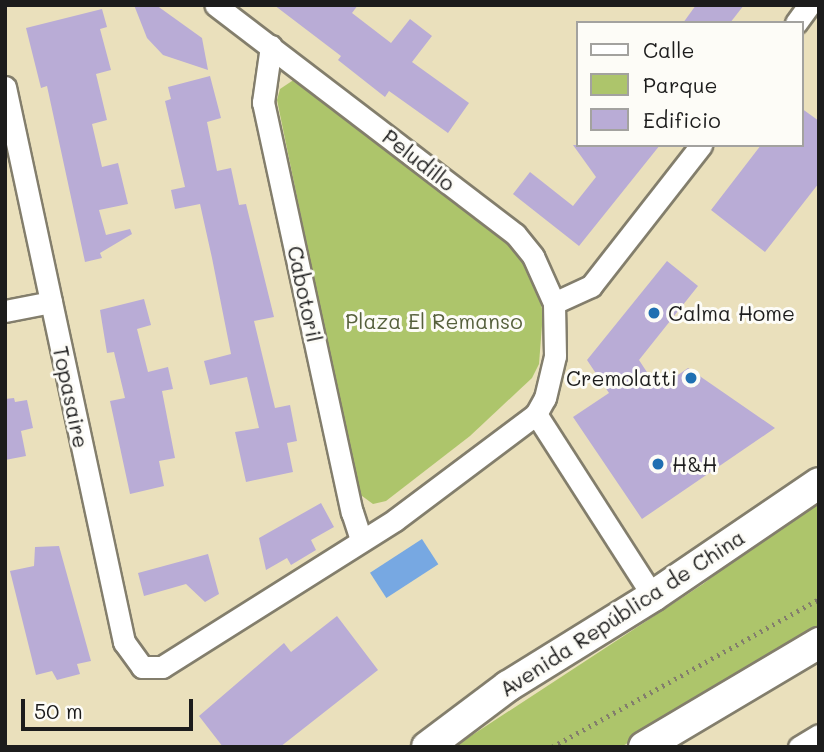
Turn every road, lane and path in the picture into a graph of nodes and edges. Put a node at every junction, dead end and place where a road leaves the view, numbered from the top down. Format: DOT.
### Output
graph roads {
  1 [pos="216,5"];
  2 [pos="810,5"];
  3 [pos="798,21"];
  4 [pos="271,46"];
  5 [pos="5,87"];
  6 [pos="699,147"];
  7 [pos="51,302"];
  8 [pos="554,303"];
  9 [pos="5,310"];
  10 [pos="536,414"];
  11 [pos="819,483"];
  12 [pos="362,540"];
  13 [pos="653,596"];
  14 [pos="819,599"];
  15 [pos="819,643"];
  16 [pos="819,735"];
  17 [pos="427,747"];
  18 [pos="552,747"];
  19 [pos="644,747"];
  20 [pos="799,747"];
  1 -- 4 [label="street, Peludillo"];
  2 -- 3 [label="street"];
  4 -- 8 [label="street, Peludillo"];
  4 -- 12 [label="street, Cabotoril"];
  5 -- 7 [label="street, Topasaire"];
  6 -- 8 [label="street"];
  7 -- 9 [label="street"];
  7 -- 12 [label="street, Topasaire"];
  8 -- 10 [label="street, Peludillo"];
  10 -- 12 [label="street"];
  10 -- 13 [label="street"];
  11 -- 13 [label="main road, Avenida República de China"];
  13 -- 17 [label="main road, Avenida República de China"];
  14 -- 18 [label="path"];
  15 -- 19 [label="main road"];
  16 -- 20 [label="street"];
}
